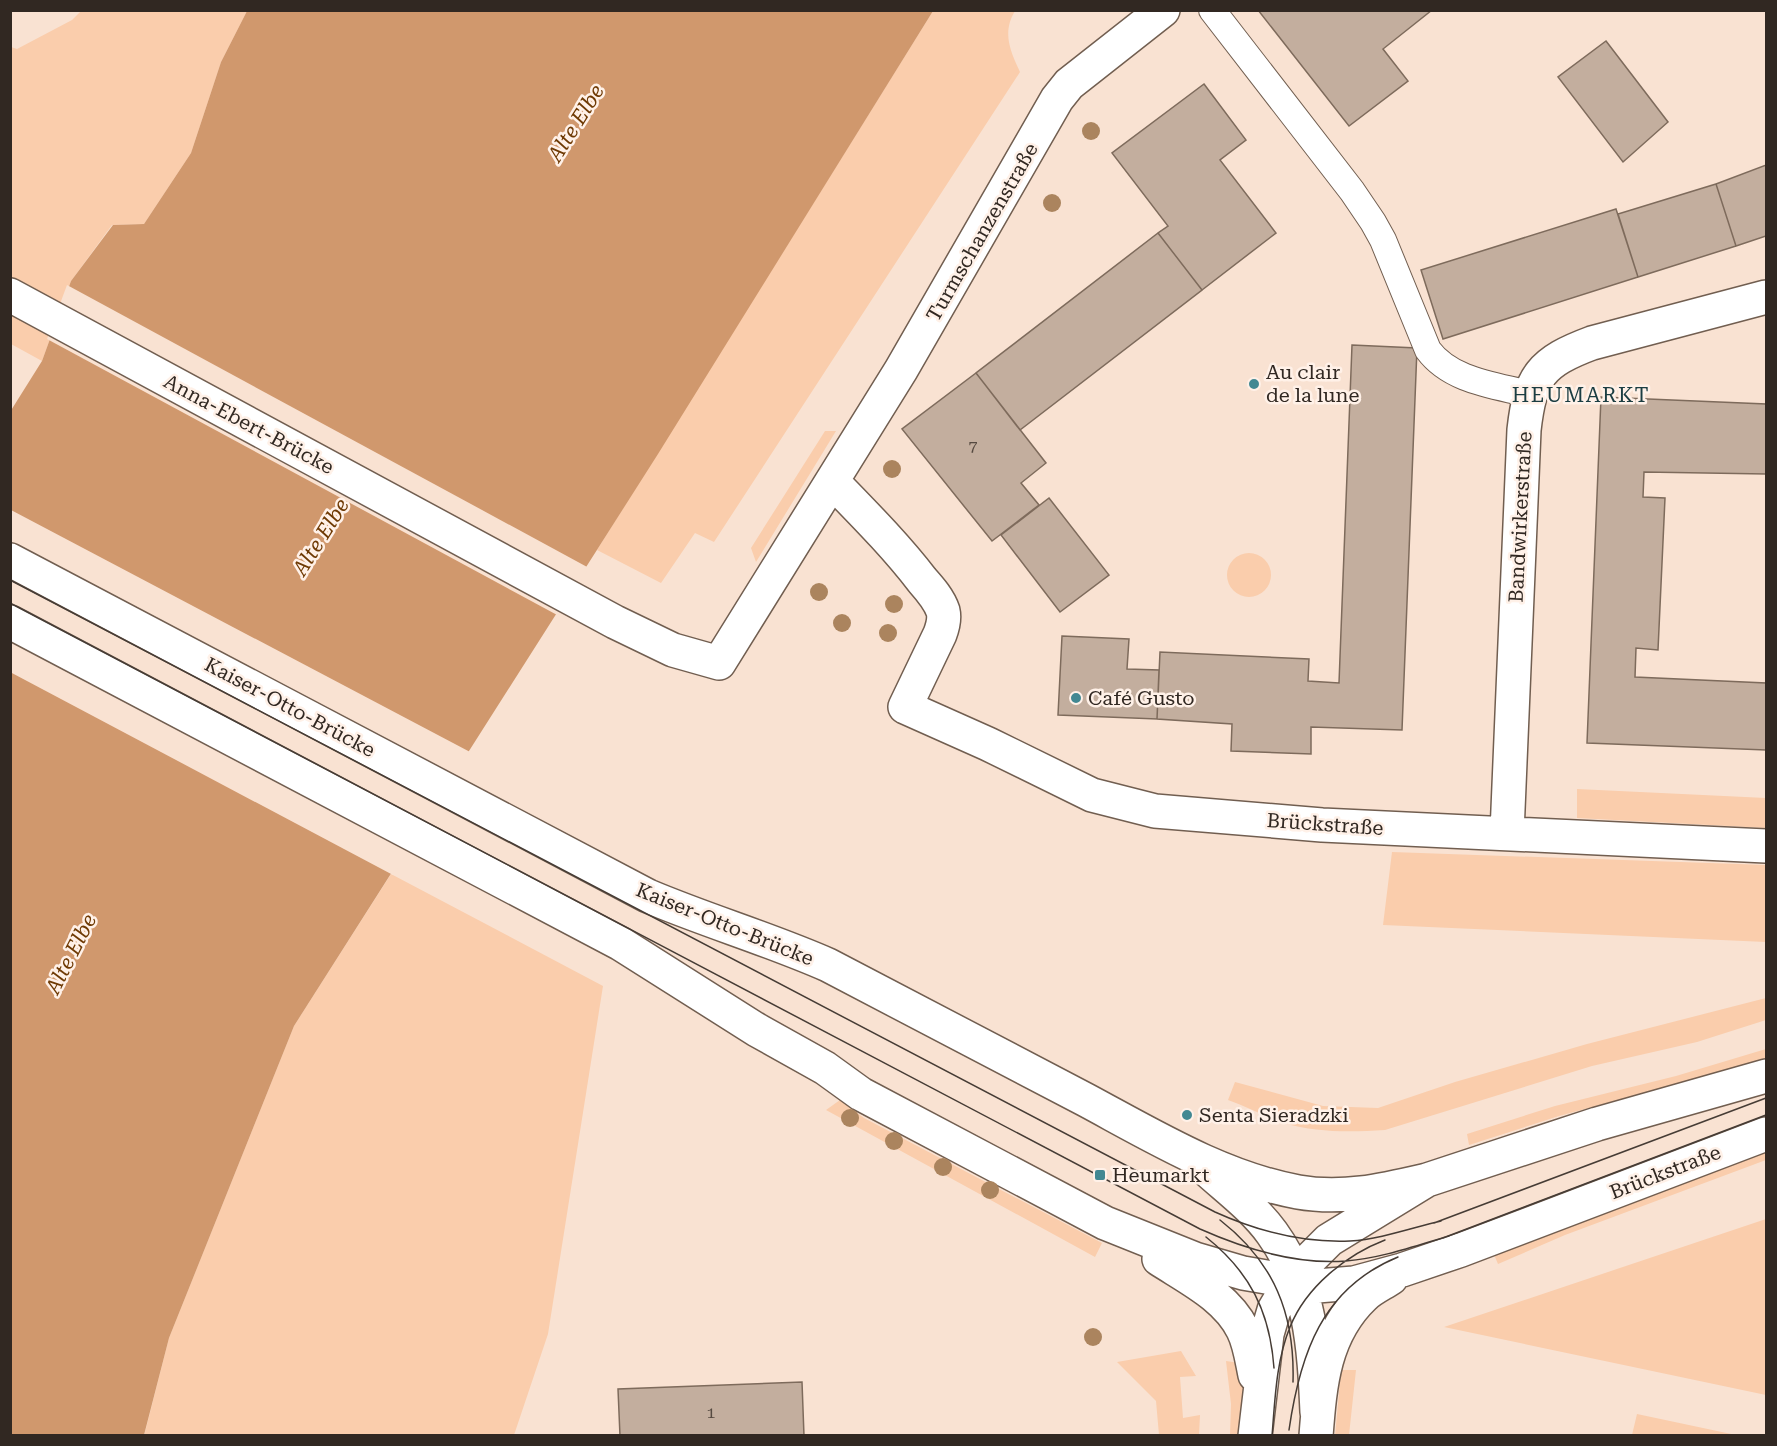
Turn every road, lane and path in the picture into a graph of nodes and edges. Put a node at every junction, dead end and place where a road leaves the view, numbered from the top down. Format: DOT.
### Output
graph roads {
  1 [pos="1163,10"];
  2 [pos="1212,10"];
  3 [pos="10,295"];
  4 [pos="1767,297"];
  5 [pos="1529,394"];
  6 [pos="833,482"];
  7 [pos="10,560"];
  8 [pos="10,622"];
  9 [pos="719,663"];
  10 [pos="1507,833"];
  11 [pos="1767,846"];
  12 [pos="1767,1076"];
  13 [pos="1767,1134"];
  14 [pos="1192,1156"];
  15 [pos="1428,1180"];
  16 [pos="1106,1223"];
  17 [pos="1402,1270"];
  18 [pos="1291,1284"];
  19 [pos="1257,1422"];
  20 [pos="1316,1424"];
  1 -- 6 [label="main road, Turmschanzenstraße"];
  2 -- 5 [label="street"];
  3 -- 9 [label="main road, Anna-Ebert-Brücke"];
  4 -- 5 [label="main road, Bandwirkerstraße"];
  5 -- 10 [label="main road, Bandwirkerstraße"];
  6 -- 9 [label="main road, Turmschanzenstraße"];
  6 -- 10 [label="main road, Brückstraße"];
  7 -- 14 [label="main road, Kaiser-Otto-Brücke"];
  8 -- 16 [label="main road"];
  10 -- 11 [label="main road, Brückstraße"];
  12 -- 15 [label="main road"];
  13 -- 17 [label="main road, Brückstraße"];
  14 -- 15 [label="main road, Kaiser-Otto-Brücke"];
  14 -- 18 [label="main road"];
  15 -- 18 [label="main road"];
  16 -- 18 [label="main road"];
  16 -- 19 [label="main road"];
  17 -- 18 [label="main road, Brückstraße"];
  17 -- 20 [label="main road"];
  18 -- 19 [label="main road"];
  18 -- 20 [label="main road"];
}
